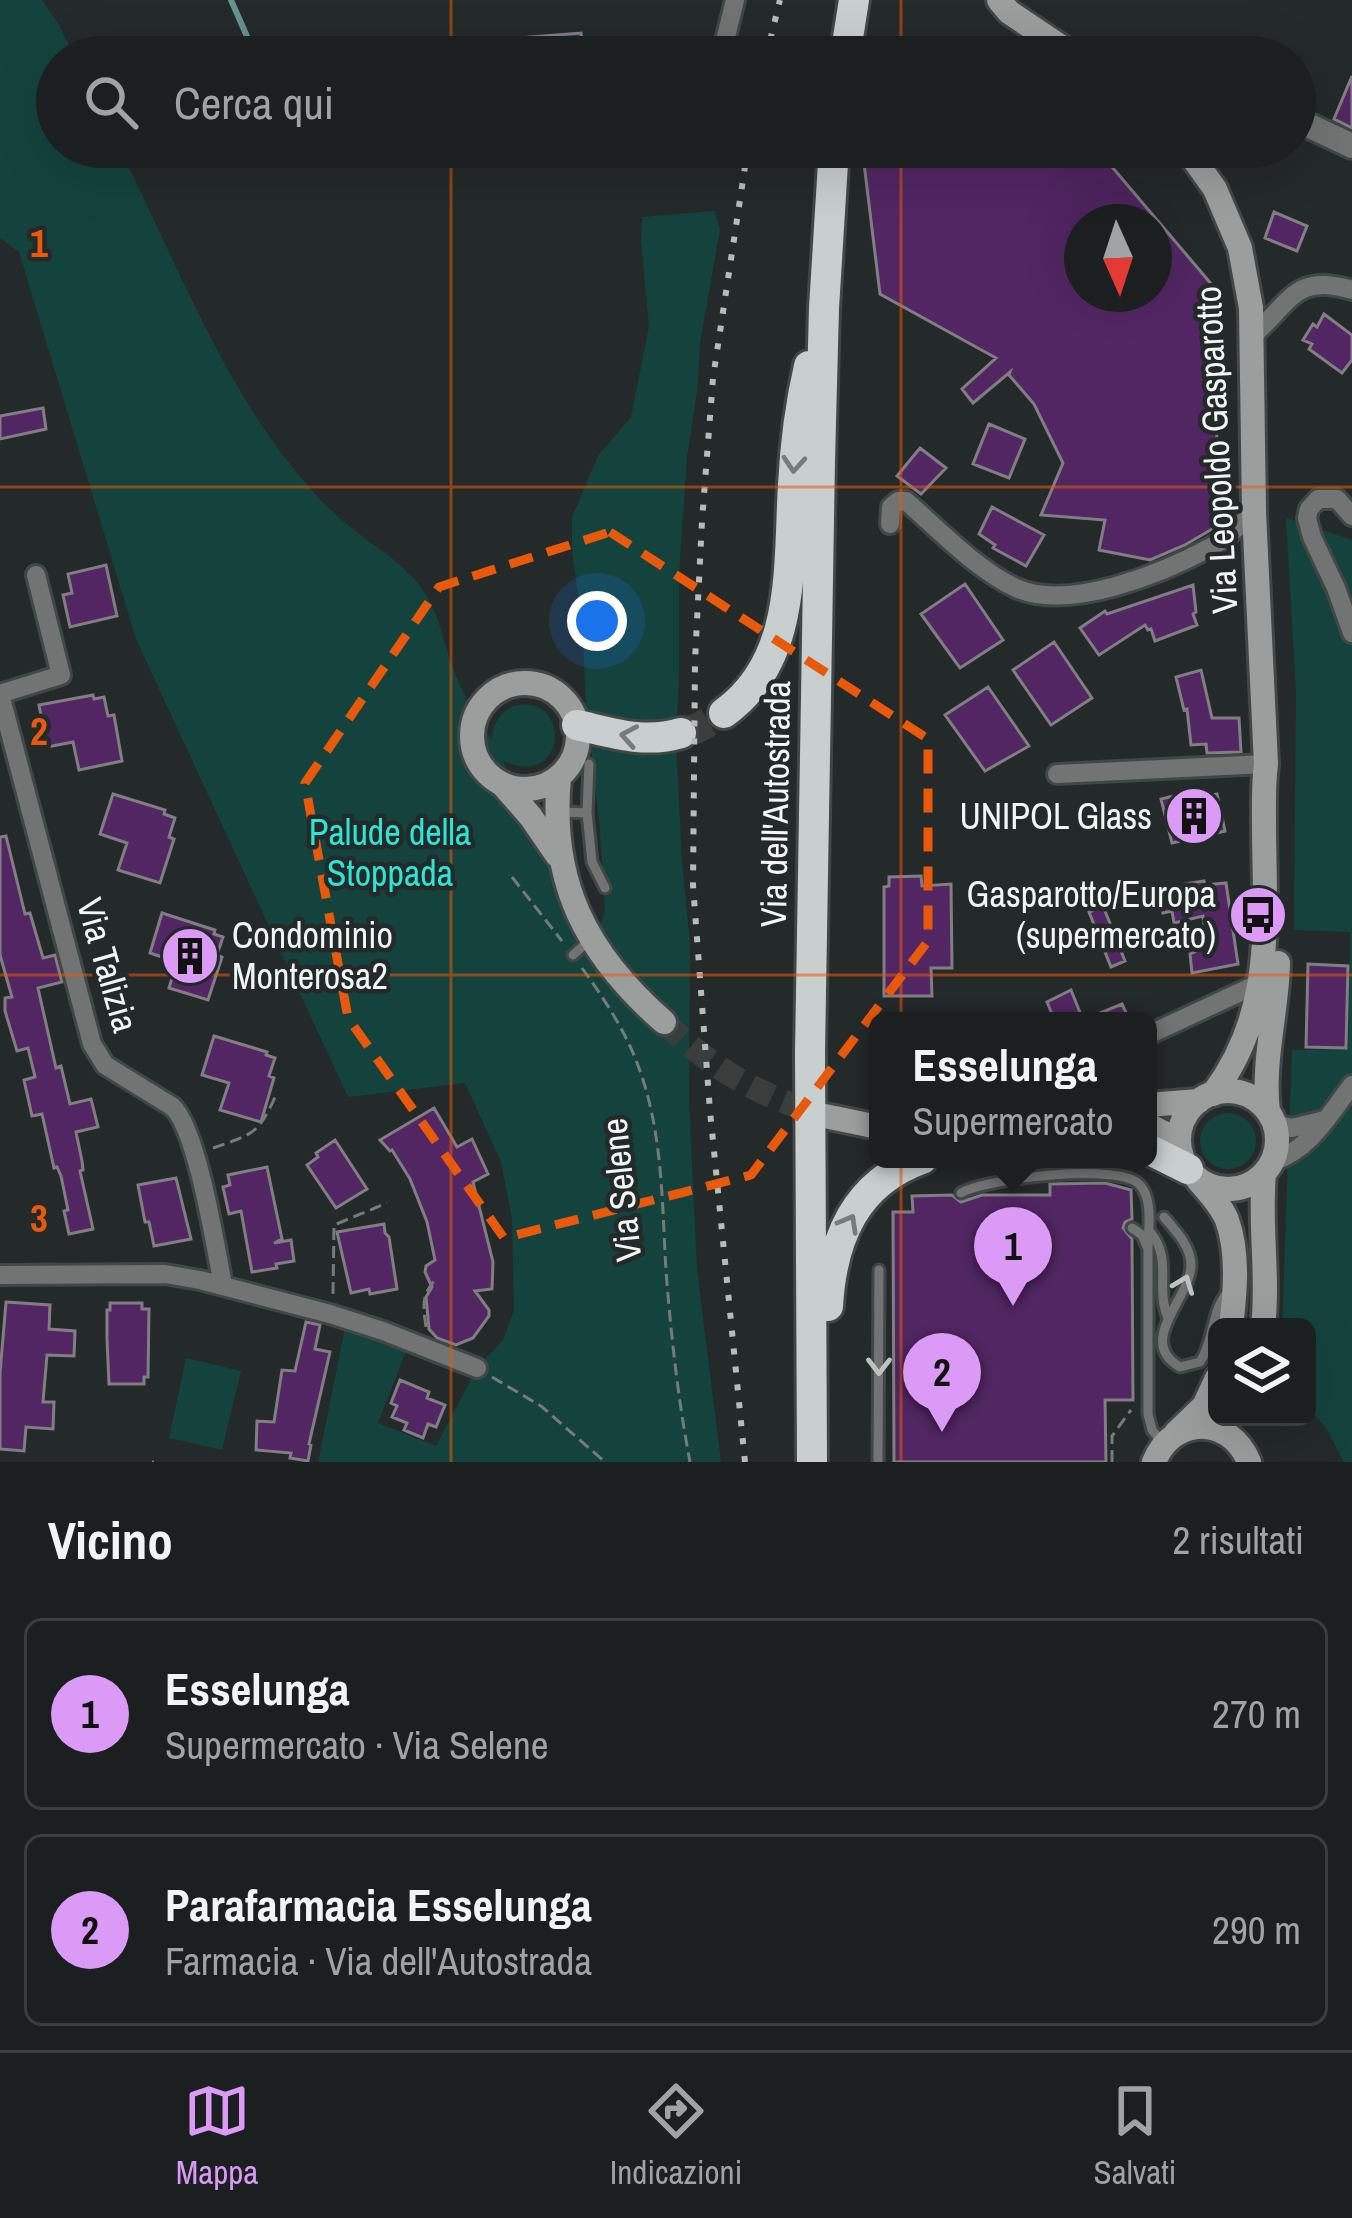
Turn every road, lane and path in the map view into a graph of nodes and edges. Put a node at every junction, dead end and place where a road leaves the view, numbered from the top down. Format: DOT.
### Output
graph roads {
  1 [pos="735,0"];
  2 [pos="854,0"];
  3 [pos="999,0"];
  4 [pos="726,36"];
  5 [pos="848,36"];
  6 [pos="1045,36"];
  7 [pos="1316,129"];
  8 [pos="1352,146"];
  9 [pos="833,168"];
  10 [pos="1200,168"];
  11 [pos="1352,290"];
  12 [pos="824,308"];
  13 [pos="1251,337"];
  14 [pos="1254,512"];
  15 [pos="1352,516"];
  16 [pos="890,524"];
  17 [pos="36,575"];
  18 [pos="1352,633"];
  19 [pos="0,694"];
  20 [pos="724,713"];
  21 [pos="577,725"];
  22 [pos="681,733"];
  23 [pos="589,764"];
  24 [pos="1266,764"];
  25 [pos="1058,774"];
  26 [pos="559,777"];
  27 [pos="504,786"];
  28 [pos="557,812"];
  29 [pos="587,813"];
  30 [pos="559,858"];
  31 [pos="512,877"];
  32 [pos="605,888"];
  33 [pos="582,947"];
  34 [pos="1262,982"];
  35 [pos="1219,1000"];
  36 [pos="1253,1015"];
  37 [pos="664,1022"];
  38 [pos="1157,1031"];
  39 [pos="1352,1085"];
  40 [pos="276,1095"];
  41 [pos="1206,1097"];
  42 [pos="1157,1104"];
  43 [pos="820,1115"];
  44 [pos="1271,1118"];
  45 [pos="1325,1120"];
  46 [pos="869,1125"];
  47 [pos="1157,1134"];
  48 [pos="1157,1152"];
  49 [pos="195,1154"];
  50 [pos="1188,1163"];
  51 [pos="904,1168"];
  52 [pos="1268,1168"];
  53 [pos="961,1193"];
  54 [pos="387,1203"];
  55 [pos="1164,1216"];
  56 [pos="1148,1230"];
  57 [pos="879,1270"];
  58 [pos="0,1275"];
  59 [pos="436,1278"];
  60 [pos="224,1285"];
  61 [pos="1235,1289"];
  62 [pos="330,1314"];
  63 [pos="1168,1318"];
  64 [pos="1232,1318"];
  65 [pos="1263,1318"];
  66 [pos="419,1345"];
  67 [pos="477,1368"];
  68 [pos="1208,1397"];
  69 [pos="1133,1406"];
  70 [pos="1244,1426"];
  71 [pos="1165,1446"];
  72 [pos="1247,1456"];
  73 [pos="605,1462"];
  74 [pos="690,1462"];
  75 [pos="812,1462"];
  76 [pos="827,1462"];
  77 [pos="878,1462"];
  78 [pos="1112,1462"];
  1 -- 4 [label="street"];
  2 -- 5 [label="highway"];
  3 -- 6 [label="main road"];
  7 -- 8 [label="street"];
  9 -- 12 [label="highway, Via dell'Autostrada"];
  10 -- 13 [label="main road, Via Leopoldo Gasparotto"];
  11 -- 13 [label="street"];
  12 -- 20 [label="highway, one-way"];
  12 -- 75 [label="highway, Via dell'Autostrada"];
  13 -- 14 [label="main road, Via Leopoldo Gasparotto"];
  14 -- 16 [label="street"];
  14 -- 24 [label="main road, Via Leopoldo Gasparotto"];
  15 -- 18 [label="street"];
  17 -- 19 [label="street"];
  19 -- 49 [label="street, Via Talizia"];
  22 -- 21 [label="highway, one-way"];
  21 -- 26 [label="main road"];
  21 -- 27 [label="main road"];
  23 -- 29 [label="lane"];
  24 -- 25 [label="street"];
  24 -- 34 [label="main road, Via Leopoldo Gasparotto"];
  24 -- 44 [label="main road, Via Leopoldo Gasparotto"];
  26 -- 27 [label="main road"];
  26 -- 28 [label="main road"];
  27 -- 30 [label="main road"];
  28 -- 29 [label="lane"];
  28 -- 30 [label="main road"];
  29 -- 32 [label="lane"];
  30 -- 33 [label="main road"];
  31 -- 33 [label="path, Via Selene"];
  33 -- 37 [label="main road"];
  33 -- 74 [label="path, Via Selene"];
  34 -- 35 [label="street"];
  34 -- 36 [label="main road, Via Leopoldo Gasparotto"];
  35 -- 36 [label="street"];
  35 -- 38 [label="street"];
  36 -- 41 [label="main road, Via Leopoldo Gasparotto"];
  39 -- 45 [label="street"];
  40 -- 49 [label="path"];
  41 -- 42 [label="main road"];
  41 -- 44 [label="main road"];
  41 -- 50 [label="main road, Via Leopoldo Gasparotto"];
  43 -- 46 [label="main road"];
  44 -- 45 [label="street"];
  44 -- 52 [label="main road, Via Leopoldo Gasparotto"];
  45 -- 52 [label="street"];
  47 -- 50 [label="main road"];
  48 -- 50 [label="highway"];
  49 -- 60 [label="street, Via Talizia"];
  50 -- 52 [label="main road"];
  50 -- 61 [label="main road"];
  76 -- 51 [label="highway, one-way"];
  52 -- 65 [label="main road, Via Leopoldo Gasparotto"];
  53 -- 56 [label="lane"];
  54 -- 62 [label="path"];
  63 -- 55 [label="lane, one-way"];
  56 -- 63 [label="lane"];
  56 -- 71 [label="lane"];
  57 -- 77 [label="lane, one-way"];
  58 -- 60 [label="street"];
  59 -- 66 [label="path"];
  60 -- 62 [label="street"];
  61 -- 63 [label="lane"];
  61 -- 64 [label="main road"];
  62 -- 66 [label="street"];
  66 -- 67 [label="street"];
  67 -- 73 [label="path"];
  68 -- 71 [label="main road"];
  69 -- 78 [label="path"];
  70 -- 72 [label="main road"];
  71 -- 72 [label="main road"];
}
